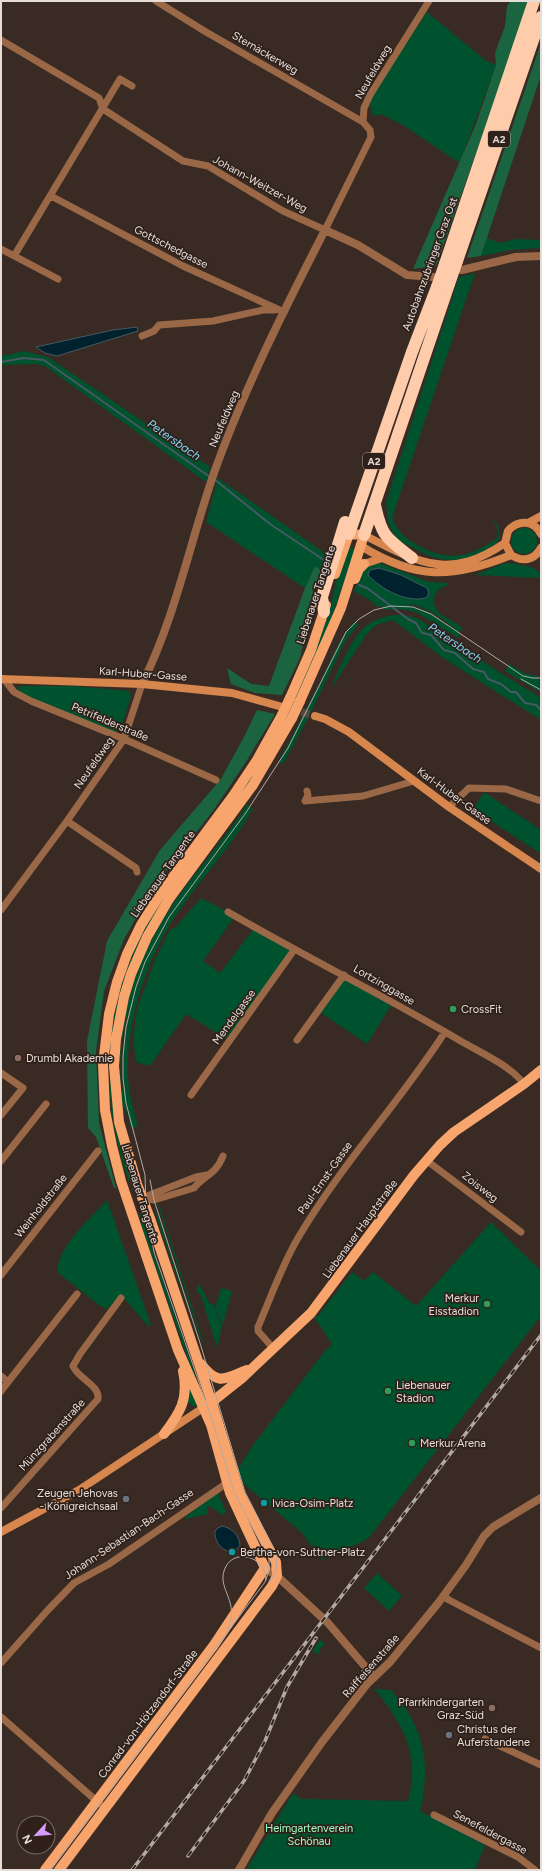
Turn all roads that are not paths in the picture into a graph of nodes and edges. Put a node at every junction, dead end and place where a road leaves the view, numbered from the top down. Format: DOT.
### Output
graph roads {
  1 [pos="156,1"];
  2 [pos="429,1"];
  3 [pos="534,1"];
  4 [pos="541,17"];
  5 [pos="1,40"];
  6 [pos="132,86"];
  7 [pos="103,109"];
  8 [pos="364,122"];
  9 [pos="51,196"];
  10 [pos="325,230"];
  11 [pos="1,249"];
  12 [pos="14,256"];
  13 [pos="541,256"];
  14 [pos="460,265"];
  15 [pos="58,279"];
  16 [pos="435,282"];
  17 [pos="281,311"];
  18 [pos="142,336"];
  19 [pos="403,377"];
  20 [pos="375,505"];
  21 [pos="541,516"];
  22 [pos="528,523"];
  23 [pos="349,534"];
  24 [pos="541,534"];
  25 [pos="362,541"];
  26 [pos="505,543"];
  27 [pos="541,548"];
  28 [pos="511,555"];
  29 [pos="382,558"];
  30 [pos="412,558"];
  31 [pos="364,564"];
  32 [pos="346,594"];
  33 [pos="324,612"];
  34 [pos="2,679"];
  35 [pos="142,684"];
  36 [pos="280,711"];
  37 [pos="315,716"];
  38 [pos="124,739"];
  39 [pos="216,780"];
  40 [pos="414,781"];
  41 [pos="307,791"];
  42 [pos="541,801"];
  43 [pos="449,807"];
  44 [pos="67,821"];
  45 [pos="541,869"];
  46 [pos="137,872"];
  47 [pos="1,910"];
  48 [pos="228,912"];
  49 [pos="294,950"];
  50 [pos="344,975"];
  51 [pos="445,1032"];
  52 [pos="297,1040"];
  53 [pos="541,1070"];
  54 [pos="1,1073"];
  55 [pos="524,1084"];
  56 [pos="191,1095"];
  57 [pos="46,1104"];
  58 [pos="1,1115"];
  59 [pos="98,1152"];
  60 [pos="223,1156"];
  61 [pos="426,1160"];
  62 [pos="1,1161"];
  63 [pos="142,1198"];
  64 [pos="128,1202"];
  65 [pos="521,1232"];
  66 [pos="1,1275"];
  67 [pos="77,1294"];
  68 [pos="121,1298"];
  69 [pos="272,1348"];
  70 [pos="178,1350"];
  71 [pos="197,1359"];
  72 [pos="250,1368"];
  73 [pos="1,1376"];
  74 [pos="8,1382"];
  75 [pos="1,1391"];
  76 [pos="212,1403"];
  77 [pos="203,1408"];
  78 [pos="164,1434"];
  79 [pos="227,1483"];
  80 [pos="541,1498"];
  81 [pos="1,1508"];
  82 [pos="1,1532"];
  83 [pos="265,1568"];
  84 [pos="277,1576"];
  85 [pos="443,1596"];
  86 [pos="541,1648"];
  87 [pos="1,1663"];
  88 [pos="374,1677"];
  89 [pos="1,1718"];
  90 [pos="485,1739"];
  91 [pos="541,1765"];
  92 [pos="102,1805"];
  93 [pos="434,1815"];
  94 [pos="45,1870"];
  95 [pos="59,1870"];
  96 [pos="239,1870"];
  97 [pos="535,1870"];
  1 -- 8 [label="street, Sternäckerweg"];
  2 -- 8 [label="street, Neufeldweg"];
  3 -- 16 [label="highway, Autobahnzubringer Graz Ost / A2, bridge"];
  4 -- 14 [label="highway, A2"];
  5 -- 7 [label="street, Johann-Weitzer-Weg"];
  6 -- 7 [label="street"];
  7 -- 9 [label="street"];
  7 -- 10 [label="street, Johann-Weitzer-Weg"];
  8 -- 10 [label="street, Neufeldweg"];
  9 -- 12 [label="street"];
  9 -- 17 [label="street, Gottschedgasse"];
  10 -- 16 [label="street"];
  10 -- 17 [label="street, Neufeldweg"];
  11 -- 12 [label="street"];
  12 -- 15 [label="street"];
  13 -- 14 [label="street"];
  14 -- 20 [label="highway, A2, bridge"];
  16 -- 19 [label="highway, Autobahnzubringer Graz Ost / A2"];
  17 -- 18 [label="street"];
  17 -- 35 [label="street, Neufeldweg"];
  19 -- 23 [label="highway, Autobahnzubringer Graz Ost / A2"];
  19 -- 33 [label="highway"];
  20 -- 25 [label="highway, A2"];
  20 -- 30 [label="highway"];
  21 -- 22 [label="main road"];
  22 -- 24 [label="main road"];
  22 -- 26 [label="main road"];
  23 -- 25 [label="main road"];
  23 -- 33 [label="main road, Liebenauer Tangente"];
  25 -- 29 [label="main road"];
  25 -- 30 [label="main road"];
  25 -- 32 [label="main road, Liebenauer Tangente"];
  26 -- 28 [label="main road"];
  26 -- 30 [label="main road"];
  27 -- 28 [label="main road"];
  28 -- 29 [label="main road"];
  29 -- 31 [label="main road"];
  31 -- 32 [label="main road"];
  32 -- 63 [label="main road, Liebenauer Tangente, bridge"];
  33 -- 36 [label="main road, Liebenauer Tangente, bridge"];
  34 -- 35 [label="main road, Karl-Huber-Gasse"];
  34 -- 38 [label="street, Petrifelderstraße"];
  35 -- 36 [label="main road, Karl-Huber-Gasse"];
  35 -- 38 [label="street, Neufeldweg"];
  36 -- 64 [label="main road, Liebenauer Tangente"];
  37 -- 40 [label="main road, Karl-Huber-Gasse"];
  38 -- 39 [label="street, Petrifelderstraße"];
  38 -- 44 [label="street, Neufeldweg"];
  40 -- 41 [label="street"];
  40 -- 43 [label="main road, Karl-Huber-Gasse"];
  42 -- 43 [label="street"];
  43 -- 45 [label="main road, Karl-Huber-Gasse"];
  44 -- 46 [label="street"];
  44 -- 47 [label="street, Neufeldweg"];
  48 -- 49 [label="street, Lortzinggasse"];
  49 -- 50 [label="street, Lortzinggasse"];
  49 -- 56 [label="street, Mendelgasse"];
  50 -- 51 [label="street, Lortzinggasse"];
  50 -- 52 [label="street"];
  51 -- 55 [label="street, Lortzinggasse"];
  51 -- 69 [label="street, Paul-Ernst-Gasse"];
  53 -- 55 [label="main road, Liebenauer Hauptstraße"];
  54 -- 58 [label="street"];
  55 -- 61 [label="main road, Liebenauer Hauptstraße"];
  57 -- 62 [label="street"];
  59 -- 66 [label="street, Weinholdstraße"];
  60 -- 63 [label="street"];
  61 -- 65 [label="street, Zoisweg"];
  61 -- 69 [label="main road, Liebenauer Hauptstraße"];
  63 -- 64 [label="main road"];
  63 -- 71 [label="main road, Liebenauer Tangente"];
  64 -- 70 [label="main road, Liebenauer Tangente"];
  67 -- 74 [label="street"];
  68 -- 81 [label="street, Münzgrabenstraße"];
  69 -- 72 [label="main road, Liebenauer Hauptstraße"];
  70 -- 77 [label="main road, Liebenauer Tangente"];
  70 -- 78 [label="main road"];
  71 -- 72 [label="main road"];
  71 -- 76 [label="main road, Liebenauer Tangente"];
  72 -- 76 [label="main road, Liebenauer Hauptstraße"];
  73 -- 74 [label="street"];
  74 -- 75 [label="street"];
  76 -- 77 [label="main road, Liebenauer Hauptstraße"];
  76 -- 84 [label="main road, Liebenauer Tangente"];
  77 -- 78 [label="main road"];
  77 -- 79 [label="main road, Liebenauer Tangente"];
  78 -- 82 [label="main road"];
  79 -- 83 [label="main road, Liebenauer Tangente"];
  79 -- 87 [label="street, Johann-Sebastian-Bach-Gasse"];
  80 -- 85 [label="street, Raiffeisenstraße"];
  83 -- 84 [label="street"];
  83 -- 92 [label="main road, Conrad-von-Hötzendorf-Straße"];
  84 -- 88 [label="street"];
  84 -- 92 [label="main road, Conrad-von-Hötzendorf-Straße"];
  85 -- 86 [label="street"];
  85 -- 88 [label="street, Raiffeisenstraße"];
  88 -- 96 [label="street, Raiffeisenstraße"];
  89 -- 92 [label="street"];
  90 -- 91 [label="street"];
  92 -- 94 [label="main road, Conrad-von-Hötzendorf-Straße"];
  92 -- 95 [label="main road, Conrad-von-Hötzendorf-Straße"];
  93 -- 97 [label="street, Senefeldergasse"];
}
